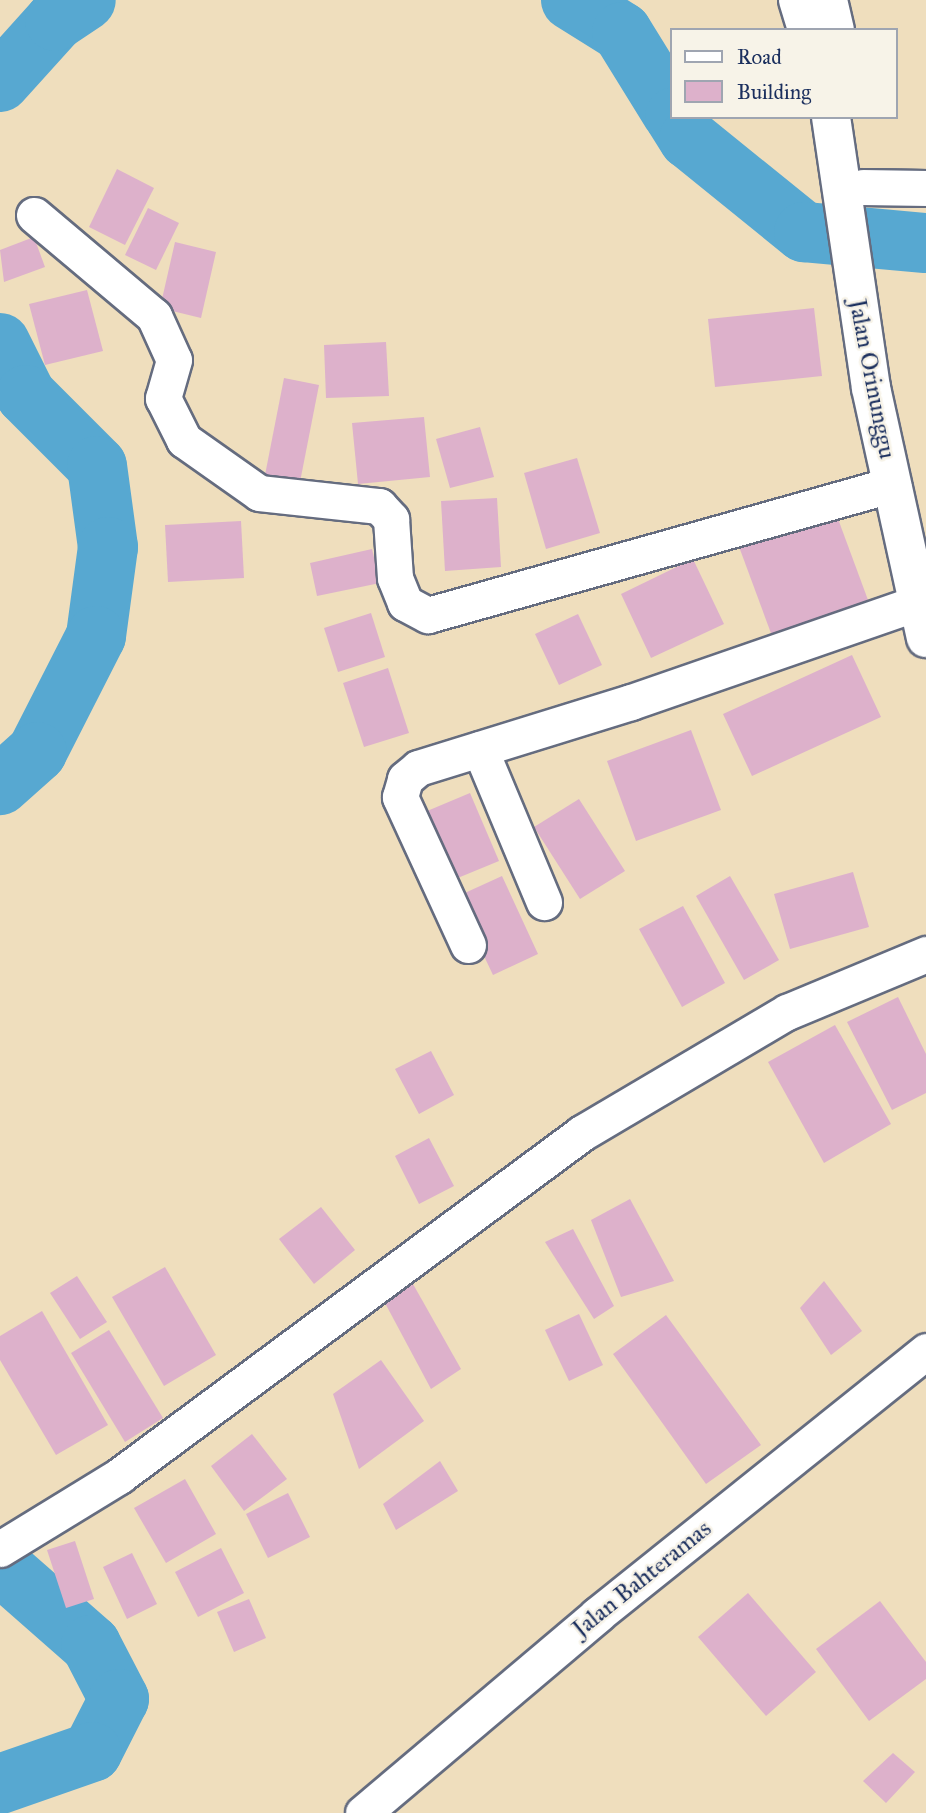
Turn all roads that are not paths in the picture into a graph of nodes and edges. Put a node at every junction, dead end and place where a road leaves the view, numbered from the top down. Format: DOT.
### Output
graph roads {
  1 [pos="798,0"];
  2 [pos="828,0"];
  3 [pos="806,28"];
  4 [pos="835,28"];
  5 [pos="832,119"];
  6 [pos="854,119"];
  7 [pos="926,188"];
  8 [pos="858,205"];
  9 [pos="34,215"];
  10 [pos="864,294"];
  11 [pos="892,484"];
  12 [pos="926,526"];
  13 [pos="922,620"];
  14 [pos="480,749"];
  15 [pos="544,902"];
  16 [pos="468,945"];
  17 [pos="926,954"];
  18 [pos="926,1351"];
  19 [pos="0,1549"];
  20 [pos="363,1813"];
  1 -- 3 [label="street"];
  2 -- 4 [label="street"];
  5 -- 8 [label="street, Jalan Orinunggu"];
  6 -- 8 [label="street, Jalan Orinunggu"];
  7 -- 8 [label="street"];
  8 -- 10 [label="street, Jalan Orinunggu"];
  9 -- 11 [label="street"];
  10 -- 11 [label="street, Jalan Orinunggu"];
  10 -- 12 [label="street, Jalan Orinunggu"];
  11 -- 13 [label="street, Jalan Orinunggu"];
  13 -- 14 [label="street"];
  14 -- 15 [label="street"];
  14 -- 16 [label="street"];
  17 -- 19 [label="street"];
  18 -- 20 [label="street, Jalan Bahteramas"];
}
